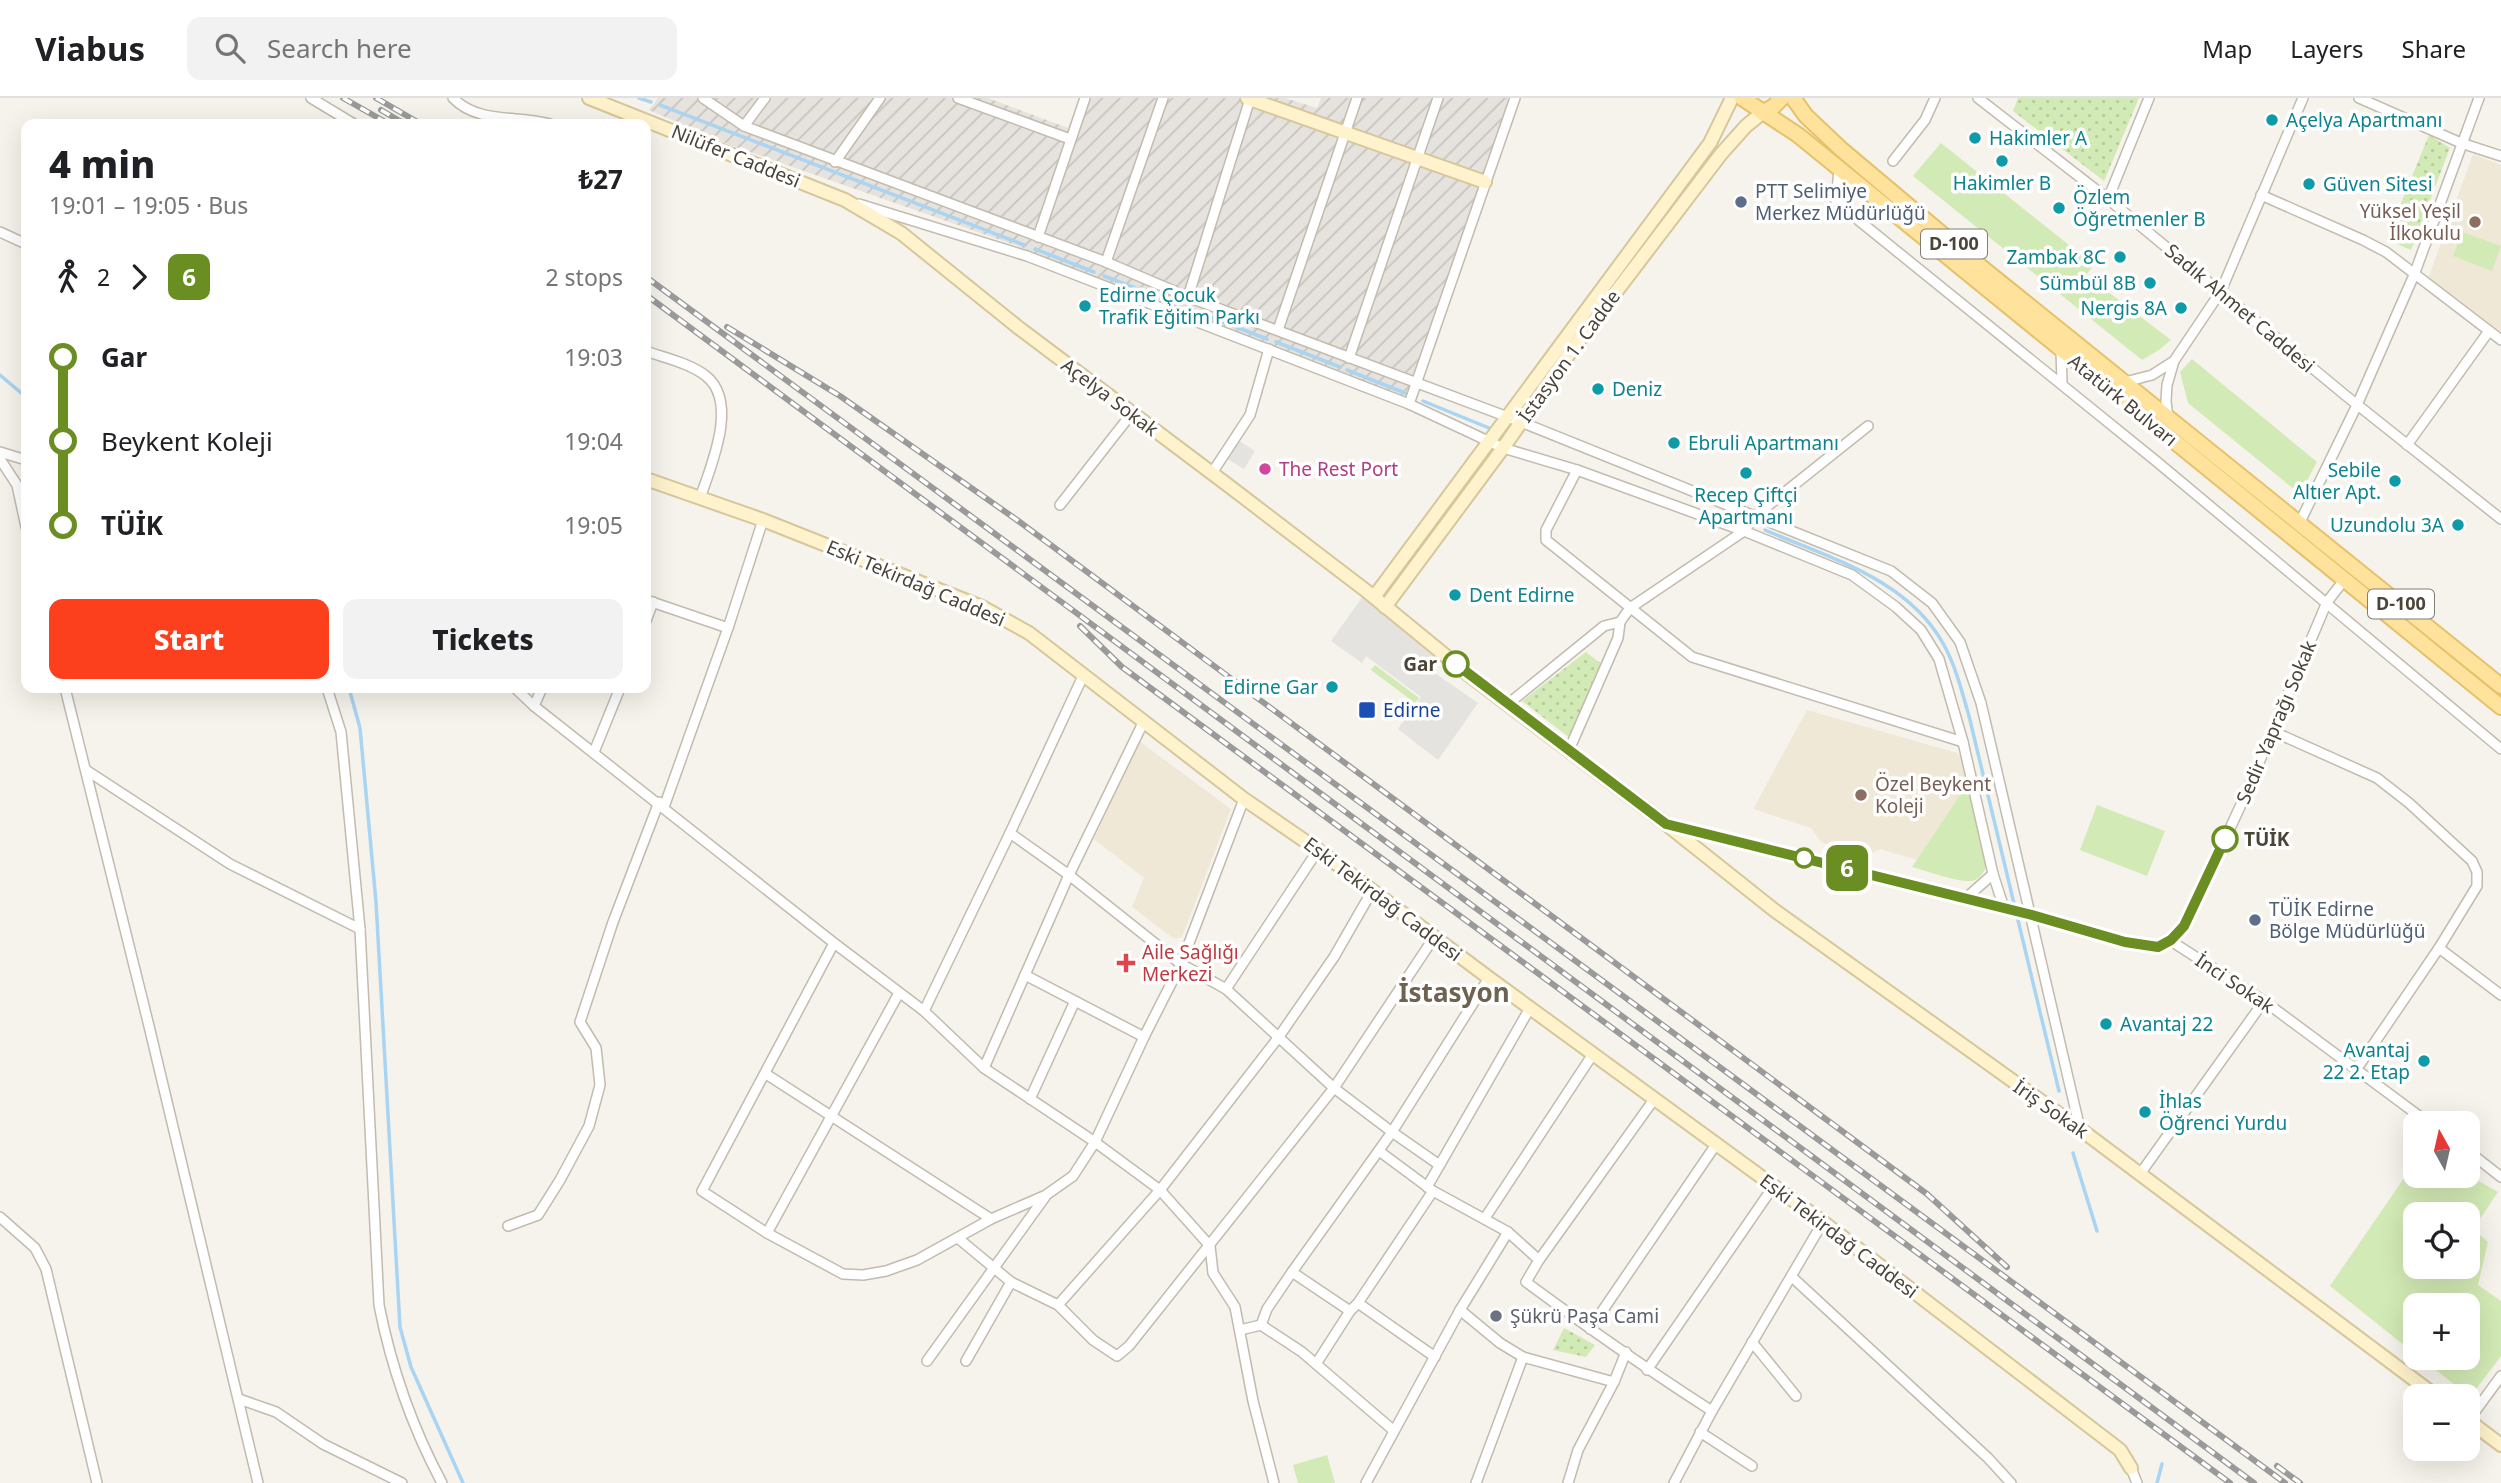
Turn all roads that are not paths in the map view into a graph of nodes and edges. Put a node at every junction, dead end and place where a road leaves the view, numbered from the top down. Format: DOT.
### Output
graph roads {
  1 [pos="311,98"];
  2 [pos="453,98"];
  3 [pos="589,98"];
  4 [pos="703,98"];
  5 [pos="765,98"];
  6 [pos="880,98"];
  7 [pos="958,98"];
  8 [pos="1085,98"];
  9 [pos="1163,98"];
  10 [pos="1357,98"];
  11 [pos="1438,98"];
  12 [pos="1516,98"];
  13 [pos="1732,98"];
  14 [pos="1742,98"];
  15 [pos="1782,98"];
  16 [pos="1793,98"];
  17 [pos="1935,98"];
  18 [pos="1978,98"];
  19 [pos="2149,98"];
  20 [pos="2303,98"];
  21 [pos="2359,98"];
  22 [pos="2479,98"];
  23 [pos="1248,99"];
  24 [pos="604,101"];
  25 [pos="1762,113"];
  26 [pos="346,119"];
  27 [pos="534,119"];
  28 [pos="648,119"];
  29 [pos="651,120"];
  30 [pos="744,126"];
  31 [pos="1346,133"];
  32 [pos="1070,139"];
  33 [pos="2461,143"];
  34 [pos="2501,156"];
  35 [pos="1418,159"];
  36 [pos="1893,161"];
  37 [pos="835,162"];
  38 [pos="1839,169"];
  39 [pos="1485,182"];
  40 [pos="2261,195"];
  41 [pos="845,200"];
  42 [pos="2108,200"];
  43 [pos="0,232"];
  44 [pos="1038,237"];
  45 [pos="21,242"];
  46 [pos="1106,262"];
  47 [pos="2414,275"];
  48 [pos="2221,291"];
  49 [pos="1188,297"];
  50 [pos="1278,330"];
  51 [pos="2489,331"];
  52 [pos="2501,341"];
  53 [pos="1269,349"];
  54 [pos="2061,350"];
  55 [pos="651,353"];
  56 [pos="1349,358"];
  57 [pos="2174,361"];
  58 [pos="1418,383"];
  59 [pos="2062,383"];
  60 [pos="2122,383"];
  61 [pos="1409,404"];
  62 [pos="2357,405"];
  63 [pos="1132,413"];
  64 [pos="1507,416"];
  65 [pos="2168,419"];
  66 [pos="1521,422"];
  67 [pos="1868,426"];
  68 [pos="1489,441"];
  69 [pos="2407,445"];
  70 [pos="1503,448"];
  71 [pos="0,452"];
  72 [pos="21,458"];
  73 [pos="0,459"];
  74 [pos="1577,470"];
  75 [pos="1212,473"];
  76 [pos="651,481"];
  77 [pos="700,498"];
  78 [pos="21,504"];
  79 [pos="1060,505"];
  80 [pos="1755,516"];
  81 [pos="2501,519"];
  82 [pos="763,520"];
  83 [pos="2300,522"];
  84 [pos="1744,531"];
  85 [pos="2344,579"];
  86 [pos="1374,597"];
  87 [pos="651,601"];
  88 [pos="2327,602"];
  89 [pos="1385,607"];
  90 [pos="1630,608"];
  91 [pos="1620,622"];
  92 [pos="728,628"];
  93 [pos="1083,676"];
  94 [pos="2501,686"];
  95 [pos="66,693"];
  96 [pos="329,693"];
  97 [pos="520,693"];
  98 [pos="540,693"];
  99 [pos="618,693"];
  100 [pos="1508,704"];
  101 [pos="534,706"];
  102 [pos="2501,707"];
  103 [pos="1143,723"];
  104 [pos="2272,732"];
  105 [pos="1964,742"];
  106 [pos="2501,749"];
  107 [pos="1569,750"];
  108 [pos="594,752"];
  109 [pos="86,770"];
  110 [pos="1244,799"];
  111 [pos="661,804"];
  112 [pos="1666,824"];
  113 [pos="1010,833"];
  114 [pos="1318,850"];
  115 [pos="1993,874"];
  116 [pos="1069,875"];
  117 [pos="1372,891"];
  118 [pos="1966,898"];
  119 [pos="2004,908"];
  120 [pos="2032,915"];
  121 [pos="360,929"];
  122 [pos="1435,936"];
  123 [pos="2171,940"];
  124 [pos="834,943"];
  125 [pos="2439,948"];
  126 [pos="1181,964"];
  127 [pos="1025,975"];
  128 [pos="1489,978"];
  129 [pos="1226,989"];
  130 [pos="899,993"];
  131 [pos="2501,995"];
  132 [pos="1075,1001"];
  133 [pos="2264,1001"];
  134 [pos="1530,1007"];
  135 [pos="924,1011"];
  136 [pos="1144,1037"];
  137 [pos="1278,1038"];
  138 [pos="1593,1054"];
  139 [pos="2355,1067"];
  140 [pos="984,1068"];
  141 [pos="766,1074"];
  142 [pos="1335,1088"];
  143 [pos="1655,1098"];
  144 [pos="1030,1099"];
  145 [pos="2413,1111"];
  146 [pos="831,1115"];
  147 [pos="2080,1129"];
  148 [pos="1392,1132"];
  149 [pos="1095,1142"];
  150 [pos="1717,1143"];
  151 [pos="1380,1151"];
  152 [pos="2480,1161"];
  153 [pos="1438,1164"];
  154 [pos="2140,1174"];
  155 [pos="2501,1177"];
  156 [pos="1773,1187"];
  157 [pos="1430,1189"];
  158 [pos="1160,1190"];
  159 [pos="1046,1195"];
  160 [pos="0,1217"];
  161 [pos="1485,1218"];
  162 [pos="991,1219"];
  163 [pos="1823,1222"];
  164 [pos="508,1226"];
  165 [pos="1508,1232"];
  166 [pos="767,1233"];
  167 [pos="959,1239"];
  168 [pos="1210,1246"];
  169 [pos="1539,1260"];
  170 [pos="993,1268"];
  171 [pos="1292,1272"];
  172 [pos="1791,1277"];
  173 [pos="1011,1282"];
  174 [pos="1358,1303"];
  175 [pos="1058,1305"];
  176 [pos="1460,1310"];
  177 [pos="1350,1311"];
  178 [pos="1261,1325"];
  179 [pos="1590,1329"];
  180 [pos="1240,1331"];
  181 [pos="1752,1342"];
  182 [pos="1626,1352"];
  183 [pos="1434,1357"];
  184 [pos="1523,1357"];
  185 [pos="927,1361"];
  186 [pos="966,1361"];
  187 [pos="1316,1364"];
  188 [pos="1647,1370"];
  189 [pos="2501,1376"];
  190 [pos="1614,1382"];
  191 [pos="2419,1384"];
  192 [pos="1796,1396"];
  193 [pos="239,1399"];
  194 [pos="2480,1404"];
  195 [pos="1712,1410"];
  196 [pos="2480,1429"];
  197 [pos="1393,1430"];
  198 [pos="1700,1432"];
  199 [pos="2501,1445"];
  200 [pos="1752,1466"];
  201 [pos="2131,1468"];
  202 [pos="97,1483"];
  203 [pos="258,1483"];
  204 [pos="402,1483"];
  205 [pos="442,1483"];
  206 [pos="1274,1483"];
  207 [pos="1366,1483"];
  208 [pos="1476,1483"];
  209 [pos="1568,1483"];
  210 [pos="1674,1483"];
  211 [pos="2011,1483"];
  212 [pos="2137,1483"];
  1 -- 26 [label="street"];
  2 -- 27 [label="street"];
  3 -- 24 [label="main road, Nilüfer Caddesi"];
  4 -- 30 [label="street"];
  5 -- 30 [label="street"];
  6 -- 37 [label="street"];
  7 -- 32 [label="street"];
  8 -- 32 [label="street"];
  9 -- 46 [label="street"];
  10 -- 31 [label="street"];
  11 -- 35 [label="street"];
  12 -- 39 [label="street"];
  13 -- 64 [label="main road, İstasyon 1. Cadde"];
  14 -- 25 [label="main road, Atatürk Bulvarı / D-100"];
  15 -- 25 [label="main road"];
  16 -- 60 [label="main road, Atatürk Bulvarı / D-100"];
  17 -- 36 [label="street"];
  18 -- 42 [label="street, Sadık Ahmet Caddesi"];
  19 -- 42 [label="street"];
  20 -- 40 [label="street"];
  21 -- 33 [label="street"];
  22 -- 33 [label="street"];
  23 -- 31 [label="main road"];
  23 -- 49 [label="street"];
  24 -- 28 [label="main road, Nilüfer Caddesi"];
  25 -- 38 [label="main road, Atatürk Bulvarı / D-100"];
  25 -- 66 [label="main road, İstasyon 1. Cadde"];
  29 -- 41 [label="main road, Nilüfer Caddesi"];
  30 -- 37 [label="street"];
  31 -- 35 [label="main road"];
  31 -- 50 [label="street"];
  32 -- 44 [label="street"];
  33 -- 34 [label="street"];
  33 -- 47 [label="street"];
  35 -- 39 [label="main road"];
  35 -- 56 [label="street"];
  37 -- 44 [label="street"];
  38 -- 54 [label="main road, Atatürk Bulvarı / D-100"];
  38 -- 59 [label="street"];
  39 -- 58 [label="street"];
  40 -- 47 [label="street"];
  40 -- 48 [label="street"];
  41 -- 53 [label="street"];
  41 -- 63 [label="main road, Açelya Sokak"];
  42 -- 48 [label="street, Sadık Ahmet Caddesi"];
  43 -- 45 [label="street"];
  44 -- 46 [label="street"];
  46 -- 49 [label="street"];
  47 -- 51 [label="street"];
  47 -- 62 [label="street"];
  48 -- 57 [label="street"];
  48 -- 62 [label="street, Sadık Ahmet Caddesi"];
  49 -- 50 [label="street"];
  50 -- 56 [label="street"];
  51 -- 52 [label="street"];
  51 -- 69 [label="street"];
  53 -- 61 [label="street"];
  53 -- 75 [label="street"];
  54 -- 59 [label="street"];
  54 -- 85 [label="main road, Atatürk Bulvarı / D-100"];
  55 -- 77 [label="street"];
  56 -- 58 [label="street"];
  57 -- 60 [label="street"];
  57 -- 65 [label="street"];
  58 -- 61 [label="street"];
  58 -- 64 [label="street"];
  59 -- 88 [label="street"];
  60 -- 65 [label="main road, Atatürk Bulvarı / D-100"];
  61 -- 68 [label="street"];
  62 -- 69 [label="street, Sadık Ahmet Caddesi"];
  62 -- 83 [label="street"];
  63 -- 75 [label="main road, Açelya Sokak"];
  63 -- 79 [label="street"];
  64 -- 66 [label="street"];
  64 -- 68 [label="main road, İstasyon 1. Cadde"];
  65 -- 83 [label="main road, Atatürk Bulvarı / D-100"];
  66 -- 70 [label="main road, İstasyon 1. Cadde"];
  66 -- 80 [label="street"];
  67 -- 80 [label="street"];
  68 -- 70 [label="street"];
  68 -- 86 [label="main road, İstasyon 1. Cadde"];
  69 -- 81 [label="street, Sadık Ahmet Caddesi"];
  70 -- 74 [label="street"];
  70 -- 89 [label="main road, İstasyon 1. Cadde"];
  71 -- 72 [label="street"];
  73 -- 78 [label="street"];
  74 -- 84 [label="street"];
  74 -- 90 [label="street"];
  75 -- 86 [label="main road, Açelya Sokak"];
  76 -- 77 [label="main road, Eski Tekirdağ Caddesi"];
  77 -- 82 [label="main road, Eski Tekirdağ Caddesi"];
  80 -- 84 [label="street"];
  80 -- 120 [label="street"];
  82 -- 92 [label="street"];
  82 -- 93 [label="main road, Eski Tekirdağ Caddesi"];
  83 -- 94 [label="main road, Atatürk Bulvarı / D-100"];
  84 -- 90 [label="street"];
  84 -- 105 [label="street"];
  85 -- 88 [label="street, Sedir Yaprağı Sokak"];
  85 -- 102 [label="main road, Atatürk Bulvarı / D-100"];
  86 -- 89 [label="main road"];
  87 -- 92 [label="street"];
  88 -- 104 [label="street, Sedir Yaprağı Sokak"];
  88 -- 106 [label="street"];
  89 -- 100 [label="main road"];
  90 -- 91 [label="street"];
  90 -- 105 [label="street"];
  91 -- 100 [label="street"];
  91 -- 107 [label="street"];
  92 -- 111 [label="street"];
  93 -- 103 [label="main road, Eski Tekirdağ Caddesi"];
  93 -- 113 [label="street"];
  95 -- 109 [label="street"];
  96 -- 121 [label="street"];
  97 -- 101 [label="street"];
  98 -- 101 [label="street"];
  99 -- 108 [label="street"];
  100 -- 107 [label="main road"];
  101 -- 108 [label="street"];
  103 -- 110 [label="main road, Eski Tekirdağ Caddesi"];
  103 -- 116 [label="street"];
  104 -- 123 [label="street, Sedir Yaprağı Sokak"];
  104 -- 125 [label="street"];
  105 -- 115 [label="street"];
  107 -- 112 [label="main road"];
  108 -- 111 [label="street"];
  109 -- 121 [label="street"];
  109 -- 193 [label="street"];
  110 -- 114 [label="main road, Eski Tekirdağ Caddesi"];
  110 -- 126 [label="street"];
  111 -- 124 [label="street"];
  111 -- 164 [label="street"];
  112 -- 118 [label="street"];
  112 -- 147 [label="main road, İriş Sokak"];
  113 -- 116 [label="street"];
  113 -- 135 [label="street"];
  114 -- 117 [label="main road, Eski Tekirdağ Caddesi"];
  114 -- 129 [label="street"];
  115 -- 118 [label="street"];
  115 -- 119 [label="street"];
  116 -- 126 [label="street"];
  116 -- 127 [label="street"];
  117 -- 122 [label="main road, Eski Tekirdağ Caddesi"];
  117 -- 137 [label="street"];
  118 -- 119 [label="street"];
  119 -- 120 [label="street"];
  120 -- 123 [label="street"];
  120 -- 147 [label="street"];
  121 -- 205 [label="street"];
  122 -- 128 [label="main road, Eski Tekirdağ Caddesi"];
  122 -- 142 [label="street"];
  123 -- 133 [label="street, İnci Sokak"];
  124 -- 130 [label="street"];
  124 -- 141 [label="street"];
  125 -- 131 [label="street"];
  125 -- 139 [label="street"];
  126 -- 129 [label="street"];
  126 -- 136 [label="street"];
  127 -- 132 [label="street"];
  127 -- 140 [label="street"];
  128 -- 134 [label="main road, Eski Tekirdağ Caddesi"];
  128 -- 148 [label="street"];
  129 -- 137 [label="street"];
  130 -- 135 [label="street"];
  130 -- 146 [label="street"];
  132 -- 136 [label="street"];
  132 -- 144 [label="street"];
  133 -- 139 [label="street, İnci Sokak"];
  133 -- 154 [label="street"];
  134 -- 138 [label="main road, Eski Tekirdağ Caddesi"];
  134 -- 153 [label="street"];
  135 -- 140 [label="street"];
  136 -- 149 [label="street"];
  137 -- 142 [label="street"];
  137 -- 158 [label="street"];
  138 -- 143 [label="main road, Eski Tekirdağ Caddesi"];
  138 -- 161 [label="street"];
  139 -- 145 [label="street, İnci Sokak"];
  140 -- 144 [label="street"];
  141 -- 146 [label="street"];
  141 -- 166 [label="street"];
  142 -- 148 [label="street"];
  142 -- 168 [label="street"];
  143 -- 150 [label="main road, Eski Tekirdağ Caddesi"];
  143 -- 169 [label="street"];
  144 -- 149 [label="street"];
  146 -- 162 [label="street"];
  146 -- 166 [label="street"];
  147 -- 154 [label="main road, İriş Sokak"];
  148 -- 151 [label="street"];
  148 -- 153 [label="street"];
  149 -- 158 [label="street"];
  149 -- 159 [label="street"];
  150 -- 156 [label="main road, Eski Tekirdağ Caddesi"];
  150 -- 179 [label="street"];
  151 -- 157 [label="street"];
  151 -- 171 [label="street"];
  152 -- 155 [label="street"];
  153 -- 157 [label="street"];
  154 -- 191 [label="main road, İriş Sokak"];
  156 -- 163 [label="main road, Eski Tekirdağ Caddesi"];
  156 -- 188 [label="street"];
  157 -- 161 [label="street"];
  157 -- 174 [label="street"];
  158 -- 168 [label="street"];
  158 -- 175 [label="street"];
  159 -- 162 [label="street"];
  159 -- 170 [label="street"];
  160 -- 202 [label="street"];
  161 -- 165 [label="street"];
  162 -- 167 [label="street"];
  163 -- 172 [label="street"];
  163 -- 201 [label="main road, Eski Tekirdağ Caddesi"];
  165 -- 169 [label="street"];
  165 -- 176 [label="street"];
  166 -- 167 [label="street"];
  167 -- 170 [label="street"];
  168 -- 175 [label="street"];
  168 -- 180 [label="street"];
  169 -- 179 [label="street"];
  170 -- 173 [label="street"];
  170 -- 185 [label="street"];
  171 -- 177 [label="street"];
  171 -- 178 [label="street"];
  172 -- 181 [label="street"];
  172 -- 211 [label="street"];
  173 -- 175 [label="street"];
  173 -- 186 [label="street"];
  174 -- 177 [label="street"];
  174 -- 183 [label="street"];
  176 -- 183 [label="street"];
  176 -- 184 [label="street"];
  177 -- 187 [label="street"];
  178 -- 180 [label="street"];
  178 -- 187 [label="street"];
  179 -- 182 [label="street"];
  180 -- 206 [label="street"];
  181 -- 192 [label="street"];
  181 -- 195 [label="street"];
  182 -- 188 [label="street"];
  182 -- 190 [label="street"];
  183 -- 197 [label="street"];
  184 -- 190 [label="street"];
  184 -- 208 [label="street"];
  187 -- 197 [label="street"];
  188 -- 195 [label="street"];
  189 -- 194 [label="street"];
  190 -- 209 [label="street"];
  193 -- 203 [label="street"];
  193 -- 204 [label="street"];
  195 -- 198 [label="street"];
  196 -- 199 [label="main road"];
  197 -- 207 [label="street"];
  198 -- 200 [label="street"];
  198 -- 210 [label="street"];
  201 -- 212 [label="street"];
}
